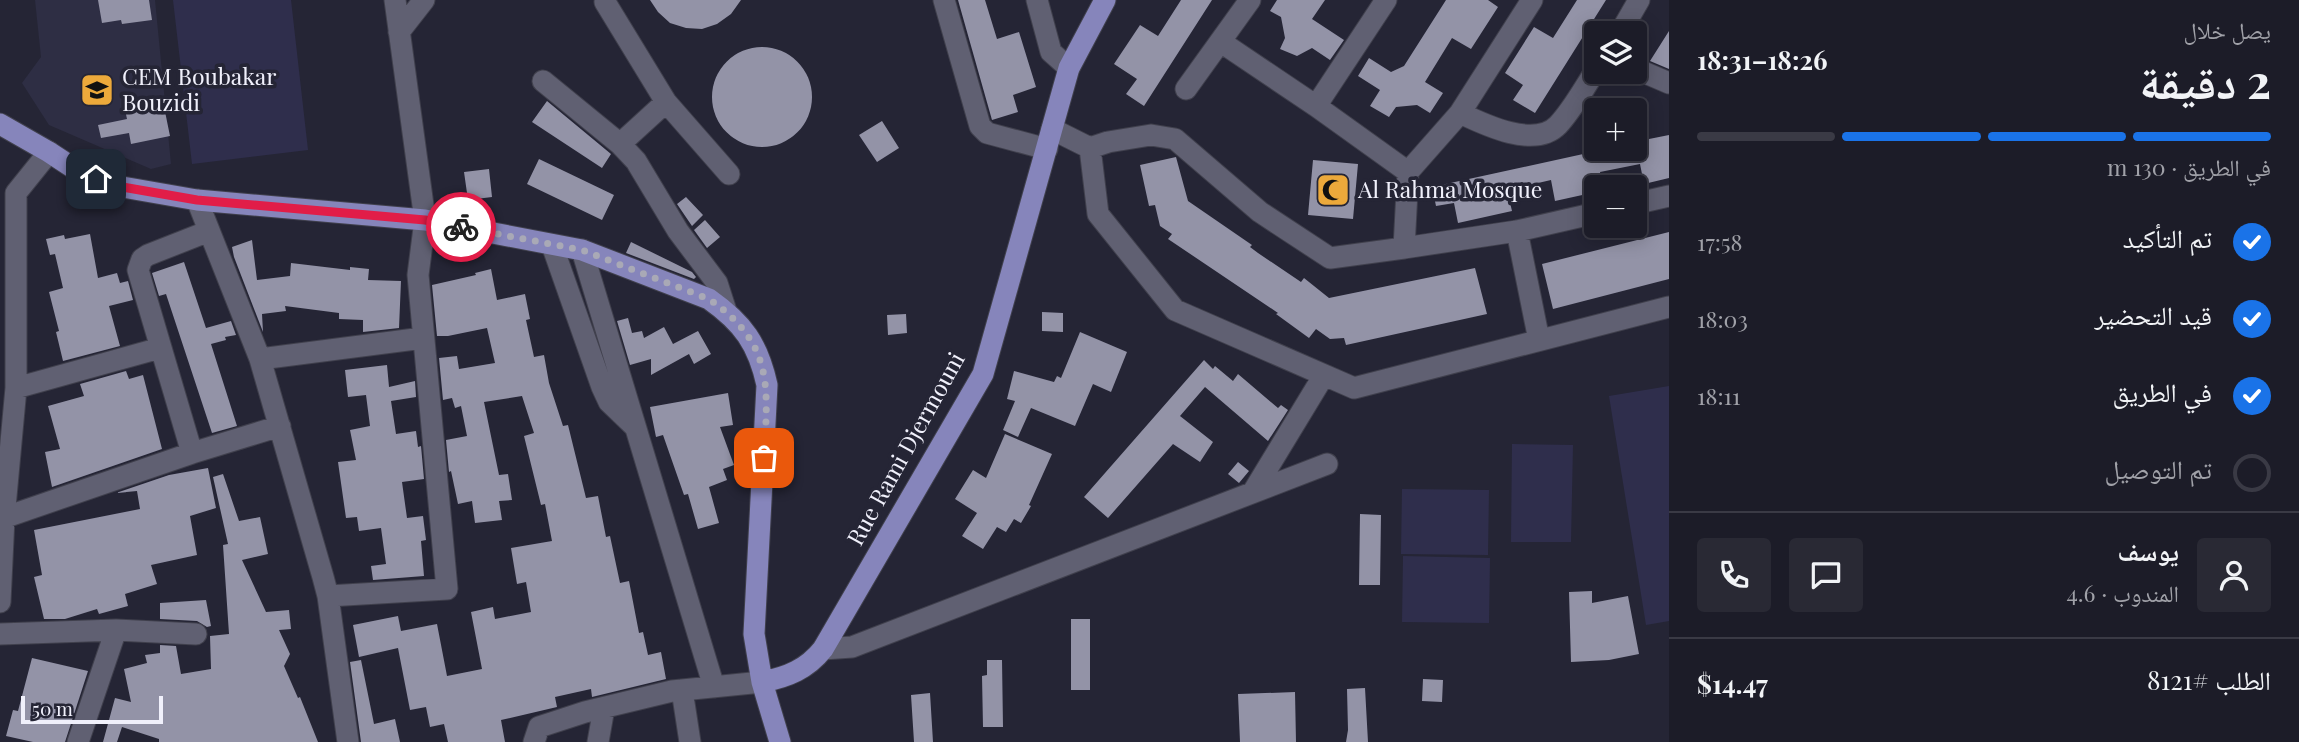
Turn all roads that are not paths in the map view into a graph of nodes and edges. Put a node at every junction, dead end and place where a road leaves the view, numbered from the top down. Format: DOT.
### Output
graph roads {
  1 [pos="394,0"];
  2 [pos="425,0"];
  3 [pos="944,0"];
  4 [pos="1037,0"];
  5 [pos="1105,0"];
  6 [pos="1250,0"];
  7 [pos="1386,0"];
  8 [pos="1532,0"];
  9 [pos="1639,0"];
  10 [pos="605,2"];
  11 [pos="1627,21"];
  12 [pos="399,32"];
  13 [pos="1221,42"];
  14 [pos="1069,68"];
  15 [pos="1647,74"];
  16 [pos="543,80"];
  17 [pos="1669,83"];
  18 [pos="1586,84"];
  19 [pos="1185,89"];
  20 [pos="666,102"];
  21 [pos="1316,106"];
  22 [pos="1460,113"];
  23 [pos="0,124"];
  24 [pos="1049,139"];
  25 [pos="620,144"];
  26 [pos="1090,148"];
  27 [pos="49,152"];
  28 [pos="1408,172"];
  29 [pos="729,174"];
  30 [pos="8,193"];
  31 [pos="1669,196"];
  32 [pos="197,200"];
  33 [pos="1647,201"];
  34 [pos="1584,216"];
  35 [pos="425,220"];
  36 [pos="209,231"];
  37 [pos="1517,232"];
  38 [pos="552,244"];
  39 [pos="1404,248"];
  40 [pos="582,250"];
  41 [pos="1669,307"];
  42 [pos="726,311"];
  43 [pos="423,338"];
  44 [pos="1539,340"];
  45 [pos="160,348"];
  46 [pos="260,359"];
  47 [pos="1324,375"];
  48 [pos="10,400"];
  49 [pos="280,426"];
  50 [pos="635,428"];
  51 [pos="192,453"];
  52 [pos="1327,464"];
  53 [pos="1253,492"];
  54 [pos="2,519"];
  55 [pos="328,596"];
  56 [pos="0,602"];
  57 [pos="116,630"];
  58 [pos="0,634"];
  59 [pos="196,634"];
  60 [pos="824,649"];
  61 [pos="762,682"];
  62 [pos="714,687"];
  63 [pos="682,690"];
  64 [pos="604,708"];
  65 [pos="78,742"];
  66 [pos="348,742"];
  67 [pos="534,742"];
  68 [pos="598,742"];
  69 [pos="690,742"];
  70 [pos="780,742"];
  1 -- 12 [label="street"];
  2 -- 12 [label="street"];
  3 -- 24 [label="street"];
  4 -- 14 [label="street"];
  5 -- 14 [label="main road, Rue Rami Djermouni"];
  6 -- 13 [label="street"];
  7 -- 21 [label="street"];
  8 -- 22 [label="street"];
  9 -- 11 [label="street"];
  10 -- 20 [label="street"];
  12 -- 35 [label="street"];
  13 -- 19 [label="street"];
  13 -- 21 [label="street"];
  14 -- 24 [label="main road, Rue Rami Djermouni"];
  15 -- 17 [label="street"];
  16 -- 25 [label="street"];
  18 -- 22 [label="street"];
  20 -- 25 [label="street"];
  20 -- 29 [label="street"];
  21 -- 28 [label="street"];
  22 -- 28 [label="street"];
  23 -- 27 [label="main road"];
  24 -- 26 [label="street"];
  24 -- 60 [label="main road, Rue Rami Djermouni"];
  25 -- 42 [label="street"];
  26 -- 39 [label="street"];
  26 -- 47 [label="street"];
  27 -- 30 [label="street"];
  27 -- 32 [label="main road"];
  28 -- 39 [label="street"];
  30 -- 48 [label="street"];
  31 -- 33 [label="street"];
  32 -- 35 [label="main road"];
  32 -- 36 [label="street"];
  34 -- 37 [label="street"];
  35 -- 38 [label="main road"];
  35 -- 43 [label="street"];
  36 -- 45 [label="street"];
  36 -- 46 [label="street"];
  37 -- 39 [label="street"];
  37 -- 44 [label="street"];
  38 -- 40 [label="main road"];
  38 -- 50 [label="street"];
  40 -- 42 [label="main road"];
  40 -- 50 [label="street"];
  41 -- 44 [label="street"];
  42 -- 61 [label="main road"];
  43 -- 46 [label="street"];
  43 -- 55 [label="street"];
  44 -- 47 [label="street"];
  45 -- 48 [label="street"];
  45 -- 51 [label="street"];
  46 -- 49 [label="street"];
  47 -- 53 [label="street"];
  48 -- 54 [label="street"];
  49 -- 51 [label="street"];
  49 -- 55 [label="street"];
  50 -- 62 [label="street"];
  51 -- 54 [label="street"];
  52 -- 53 [label="street"];
  53 -- 60 [label="street"];
  54 -- 56 [label="street"];
  55 -- 66 [label="street"];
  57 -- 58 [label="street"];
  57 -- 59 [label="street"];
  57 -- 65 [label="street"];
  60 -- 61 [label="main road, Rue Rami Djermouni"];
  61 -- 62 [label="street"];
  61 -- 70 [label="main road"];
  62 -- 63 [label="street"];
  63 -- 64 [label="street"];
  63 -- 69 [label="street"];
  64 -- 67 [label="street"];
  64 -- 68 [label="street"];
}
